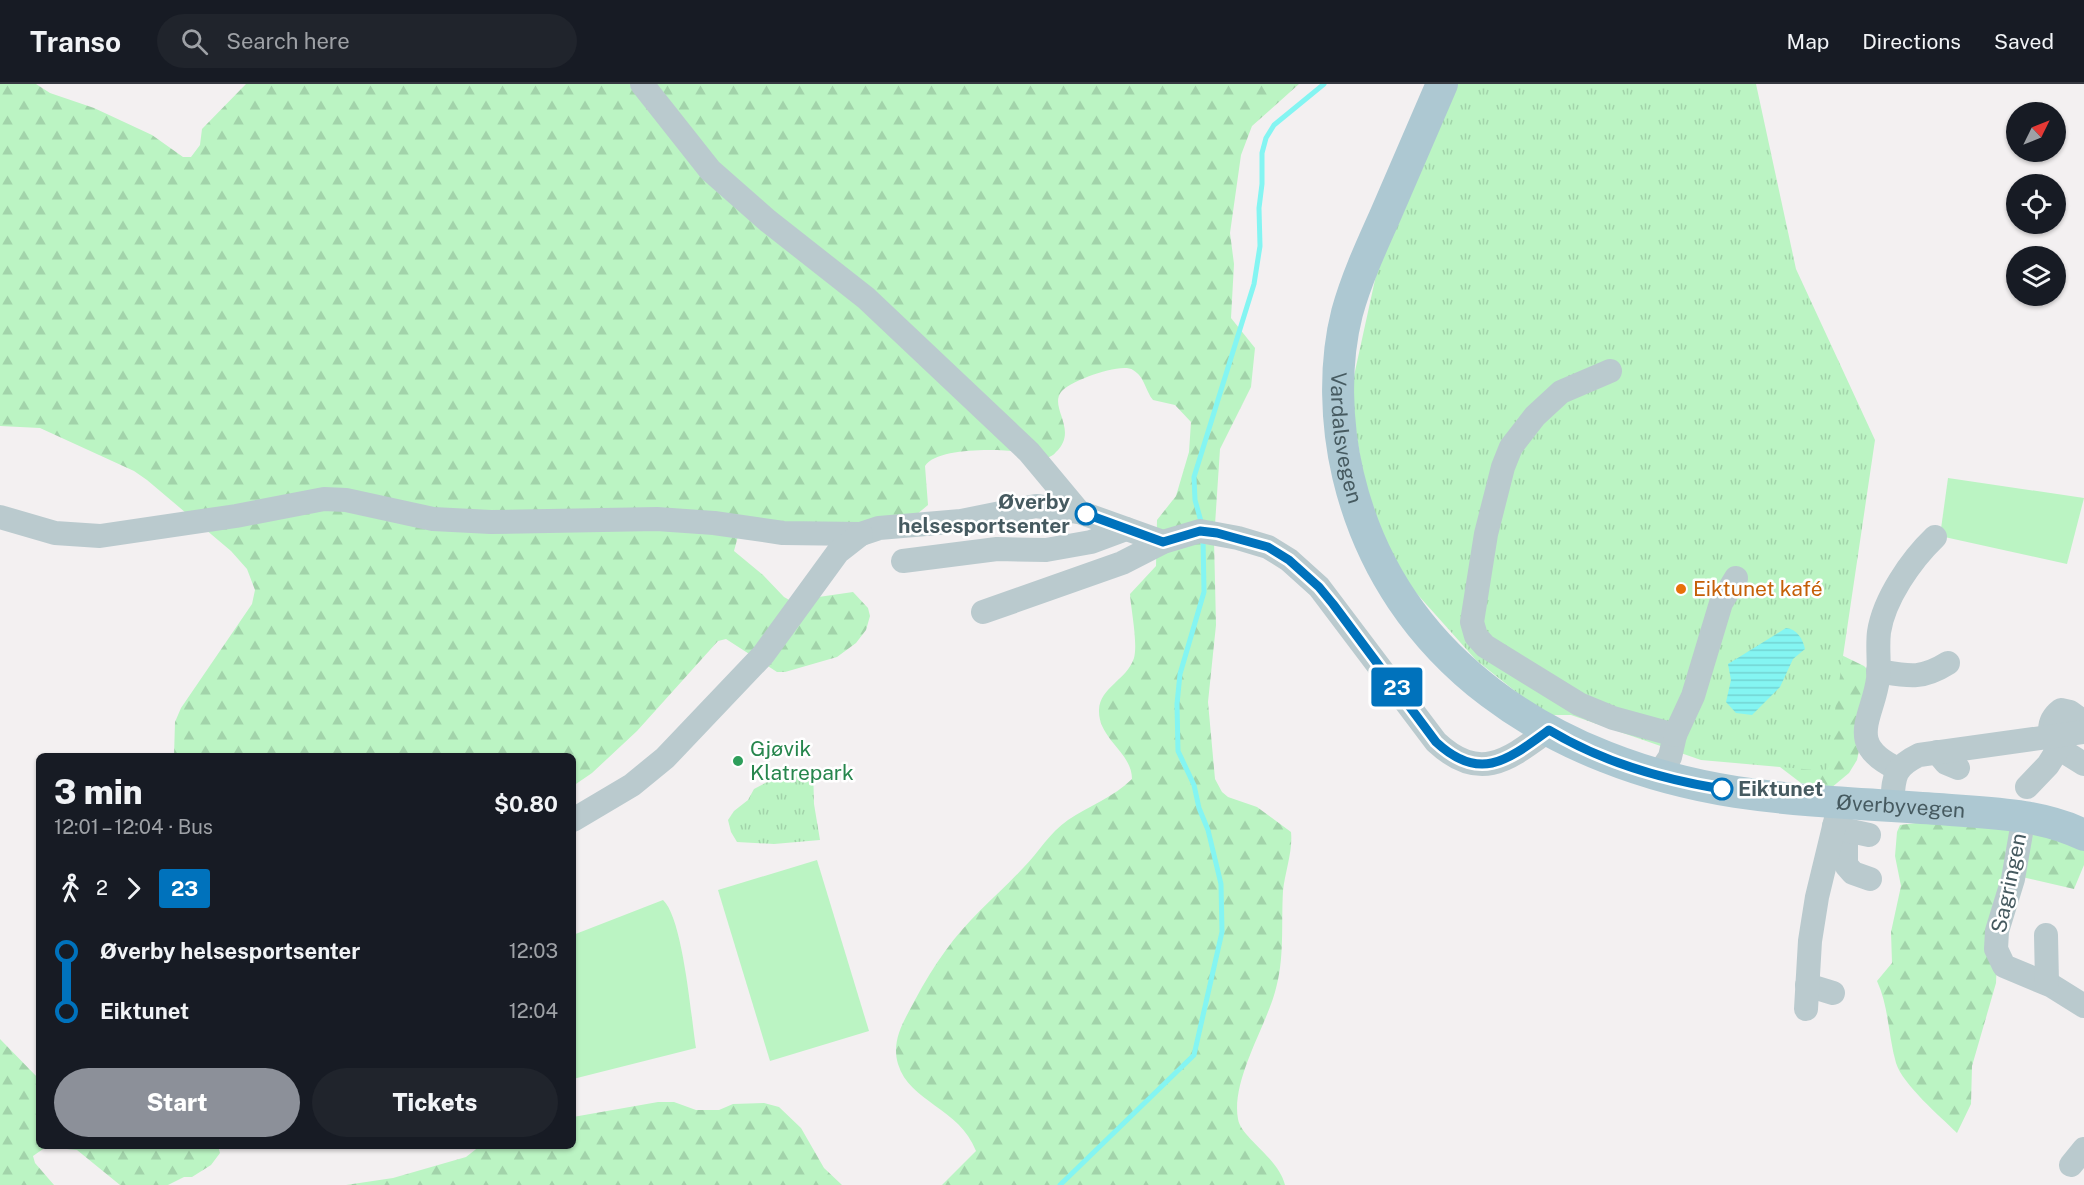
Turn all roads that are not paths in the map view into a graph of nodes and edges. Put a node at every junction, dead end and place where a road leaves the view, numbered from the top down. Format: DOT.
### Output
graph roads {
  1 [pos="1442,84"];
  2 [pos="647,87"];
  3 [pos="1610,371"];
  4 [pos="1079,512"];
  5 [pos="0,517"];
  6 [pos="1126,529"];
  7 [pos="861,534"];
  8 [pos="1935,537"];
  9 [pos="1163,542"];
  10 [pos="903,561"];
  11 [pos="1736,578"];
  12 [pos="983,612"];
  13 [pos="1948,663"];
  14 [pos="1878,671"];
  15 [pos="2084,722"];
  16 [pos="1549,730"];
  17 [pos="2084,732"];
  18 [pos="1676,735"];
  19 [pos="2054,743"];
  20 [pos="1937,752"];
  21 [pos="2084,764"];
  22 [pos="1958,768"];
  23 [pos="1898,769"];
  24 [pos="1658,775"];
  25 [pos="2025,801"];
  26 [pos="1892,806"];
  27 [pos="576,818"];
  28 [pos="1847,823"];
  29 [pos="2084,835"];
  30 [pos="1870,879"];
  31 [pos="2046,935"];
  32 [pos="2047,984"];
  33 [pos="1807,985"];
  34 [pos="1833,993"];
  35 [pos="2084,1006"];
  36 [pos="1806,1009"];
  1 -- 16 [label="main road, Vardalsvegen"];
  2 -- 4 [label="street"];
  3 -- 18 [label="street"];
  4 -- 6 [label="street"];
  4 -- 7 [label="street"];
  5 -- 7 [label="street"];
  6 -- 9 [label="street"];
  6 -- 10 [label="street"];
  7 -- 27 [label="street"];
  8 -- 14 [label="street"];
  9 -- 12 [label="street"];
  9 -- 16 [label="street"];
  11 -- 18 [label="street"];
  13 -- 14 [label="street"];
  14 -- 23 [label="street"];
  15 -- 19 [label="street"];
  16 -- 24 [label="main road, Øverbyvegen"];
  17 -- 19 [label="street"];
  18 -- 24 [label="street"];
  19 -- 20 [label="street"];
  19 -- 21 [label="street"];
  19 -- 25 [label="street"];
  20 -- 22 [label="street"];
  20 -- 23 [label="street"];
  23 -- 26 [label="street"];
  24 -- 28 [label="main road, Øverbyvegen"];
  25 -- 26 [label="main road, Øverbyvegen"];
  25 -- 29 [label="main road, Øverbyvegen"];
  25 -- 32 [label="street, Sagringen"];
  26 -- 28 [label="main road, Øverbyvegen"];
  28 -- 30 [label="street"];
  28 -- 33 [label="street"];
  31 -- 32 [label="street"];
  32 -- 35 [label="street, Sagringen"];
  33 -- 34 [label="street"];
  33 -- 36 [label="street"];
}
